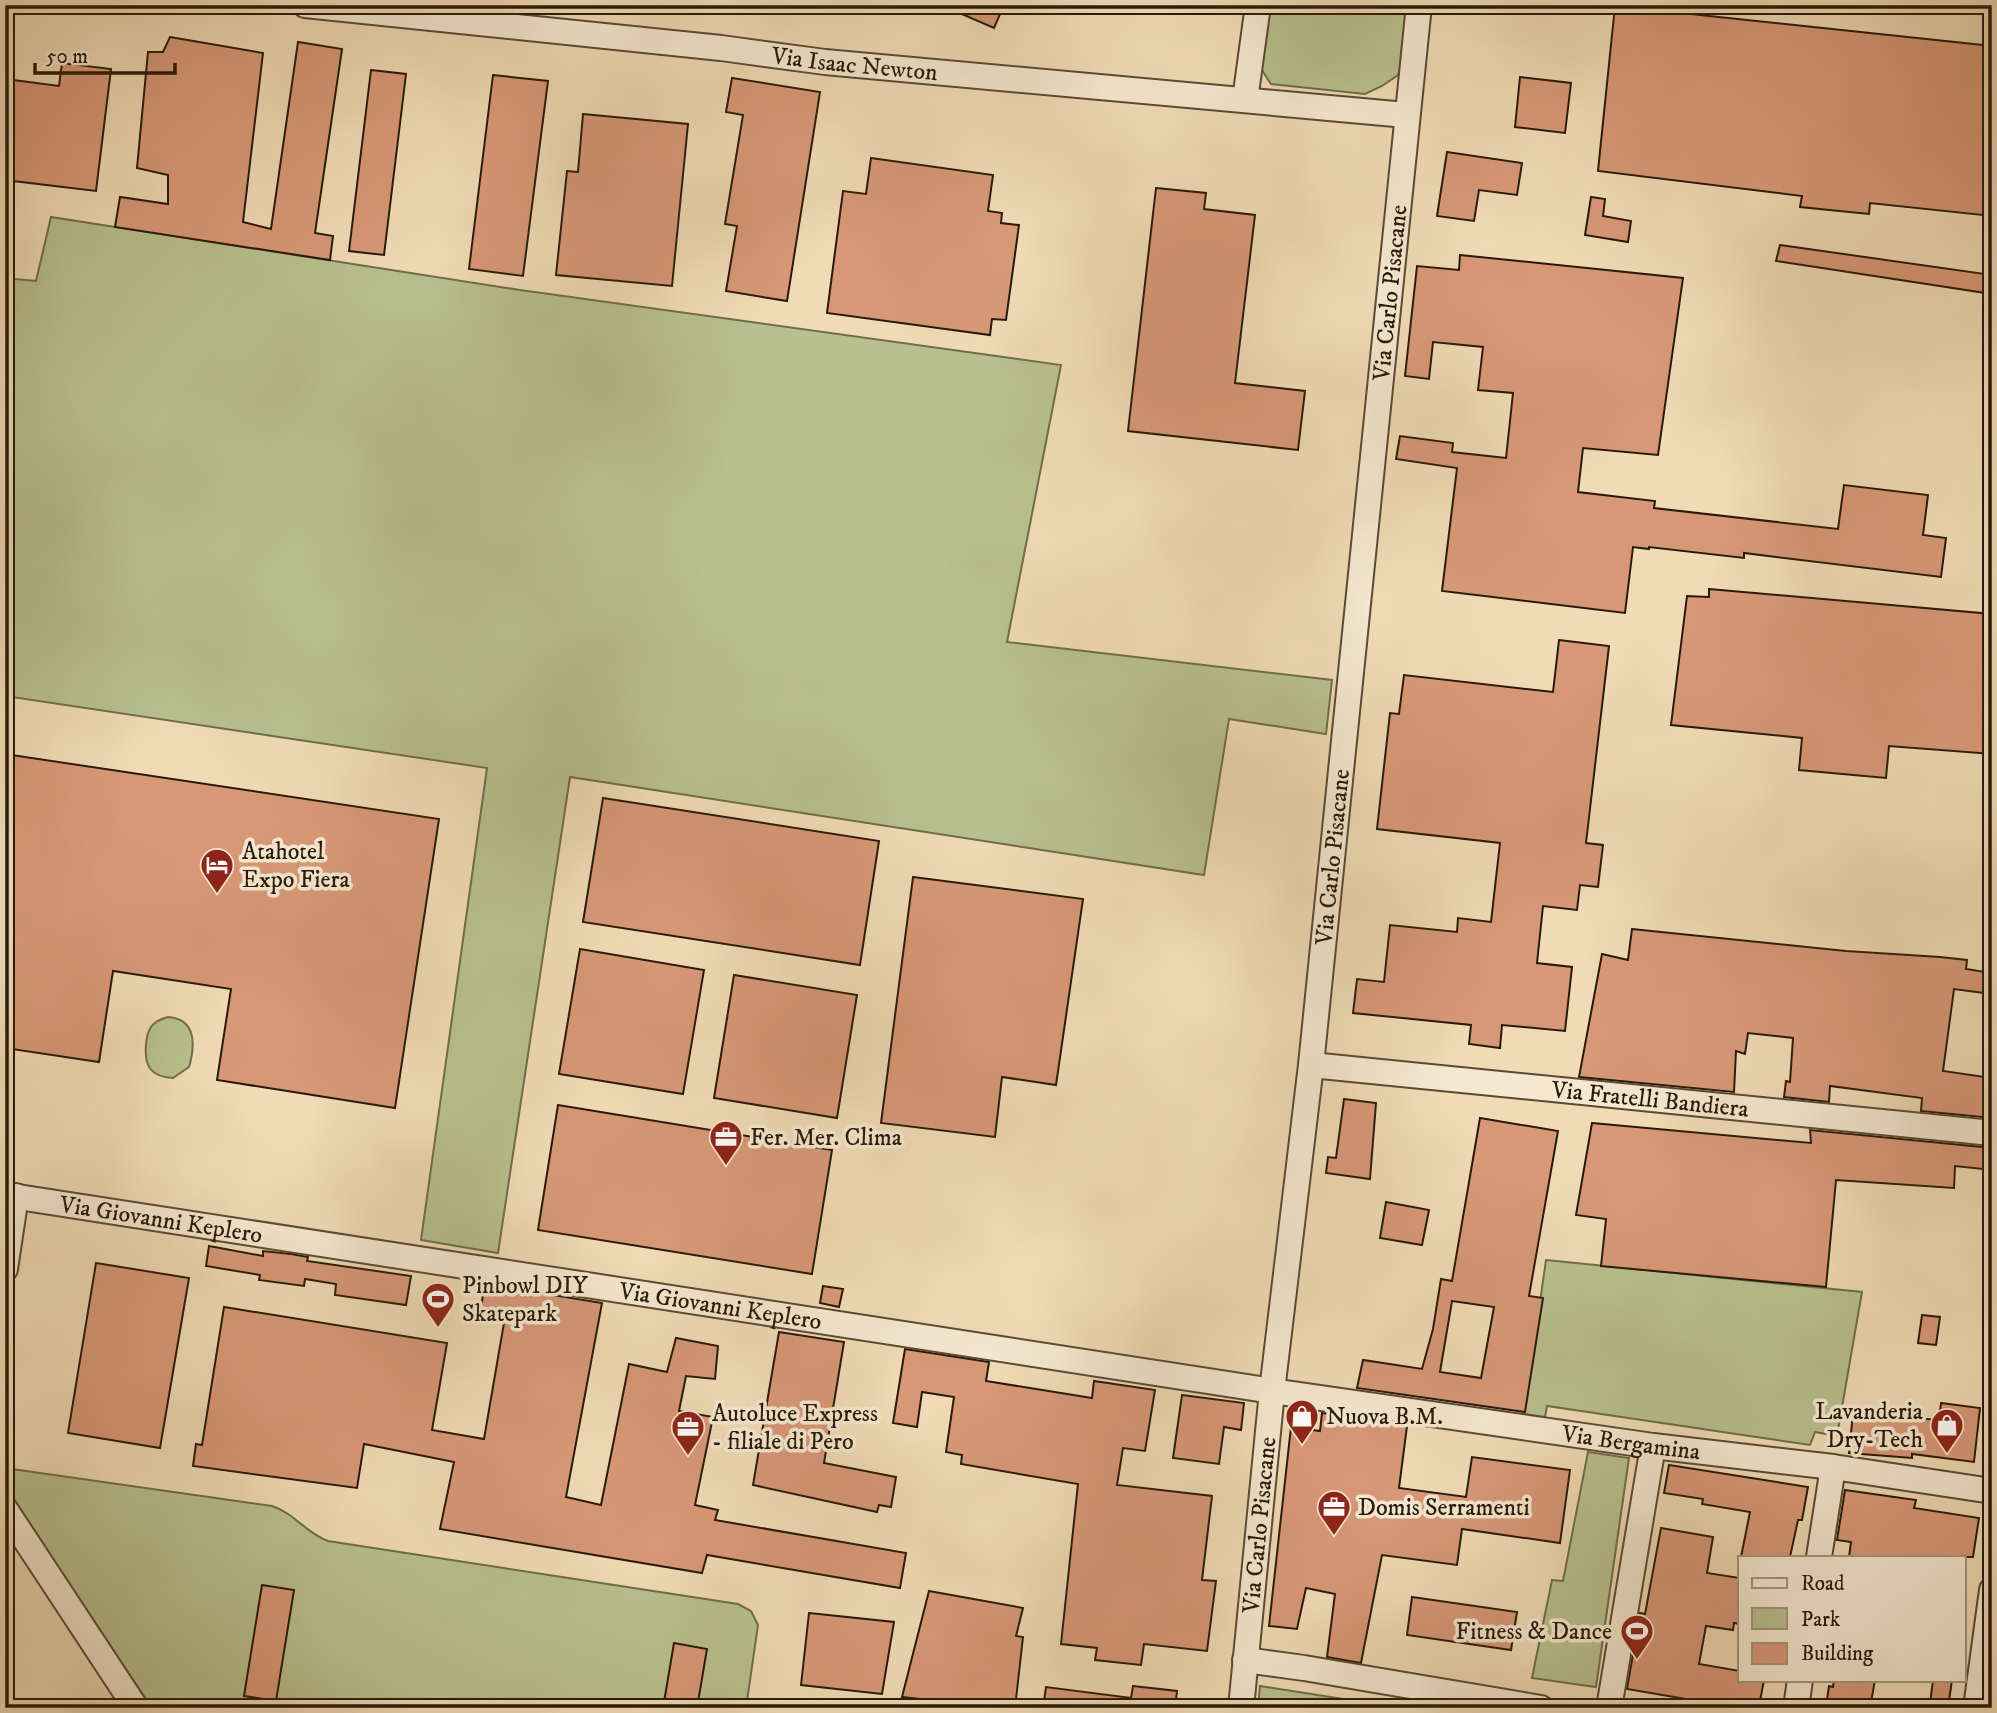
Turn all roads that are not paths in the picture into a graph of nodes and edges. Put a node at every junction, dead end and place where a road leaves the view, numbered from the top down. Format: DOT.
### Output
graph roads {
  1 [pos="305,5"];
  2 [pos="1258,5"];
  3 [pos="1419,5"];
  4 [pos="1244,100"];
  5 [pos="1406,114"];
  6 [pos="1311,1065"];
  7 [pos="1992,1133"];
  8 [pos="11,1195"];
  9 [pos="5,1269"];
  10 [pos="1272,1391"];
  11 [pos="1653,1446"];
  12 [pos="1833,1467"];
  13 [pos="1992,1490"];
  14 [pos="5,1509"];
  15 [pos="1819,1556"];
  16 [pos="1992,1590"];
  17 [pos="1988,1639"];
  18 [pos="1245,1660"];
  19 [pos="1800,1682"];
  20 [pos="136,1708"];
  21 [pos="1241,1708"];
  22 [pos="1541,1708"];
  23 [pos="1609,1708"];
  24 [pos="1796,1708"];
  25 [pos="1976,1708"];
  1 -- 4 [label="street, Via Isaac Newton"];
  2 -- 4 [label="street"];
  3 -- 5 [label="street, Via Carlo Pisacane"];
  4 -- 5 [label="street, Via Isaac Newton"];
  5 -- 6 [label="street, Via Carlo Pisacane"];
  6 -- 7 [label="street, Via Fratelli Bandiera"];
  6 -- 10 [label="street, Via Carlo Pisacane"];
  8 -- 9 [label="street"];
  8 -- 10 [label="street, Via Giovanni Keplero"];
  10 -- 11 [label="street, Via Bergamina"];
  10 -- 18 [label="street, Via Carlo Pisacane"];
  11 -- 12 [label="street, Via Bergamina"];
  11 -- 23 [label="street"];
  12 -- 13 [label="street, Via Bergamina"];
  12 -- 15 [label="street"];
  14 -- 20 [label="street"];
  16 -- 17 [label="street"];
  17 -- 25 [label="street"];
  18 -- 21 [label="street, Via Carlo Pisacane"];
  18 -- 22 [label="street"];
  19 -- 24 [label="street"];
}
